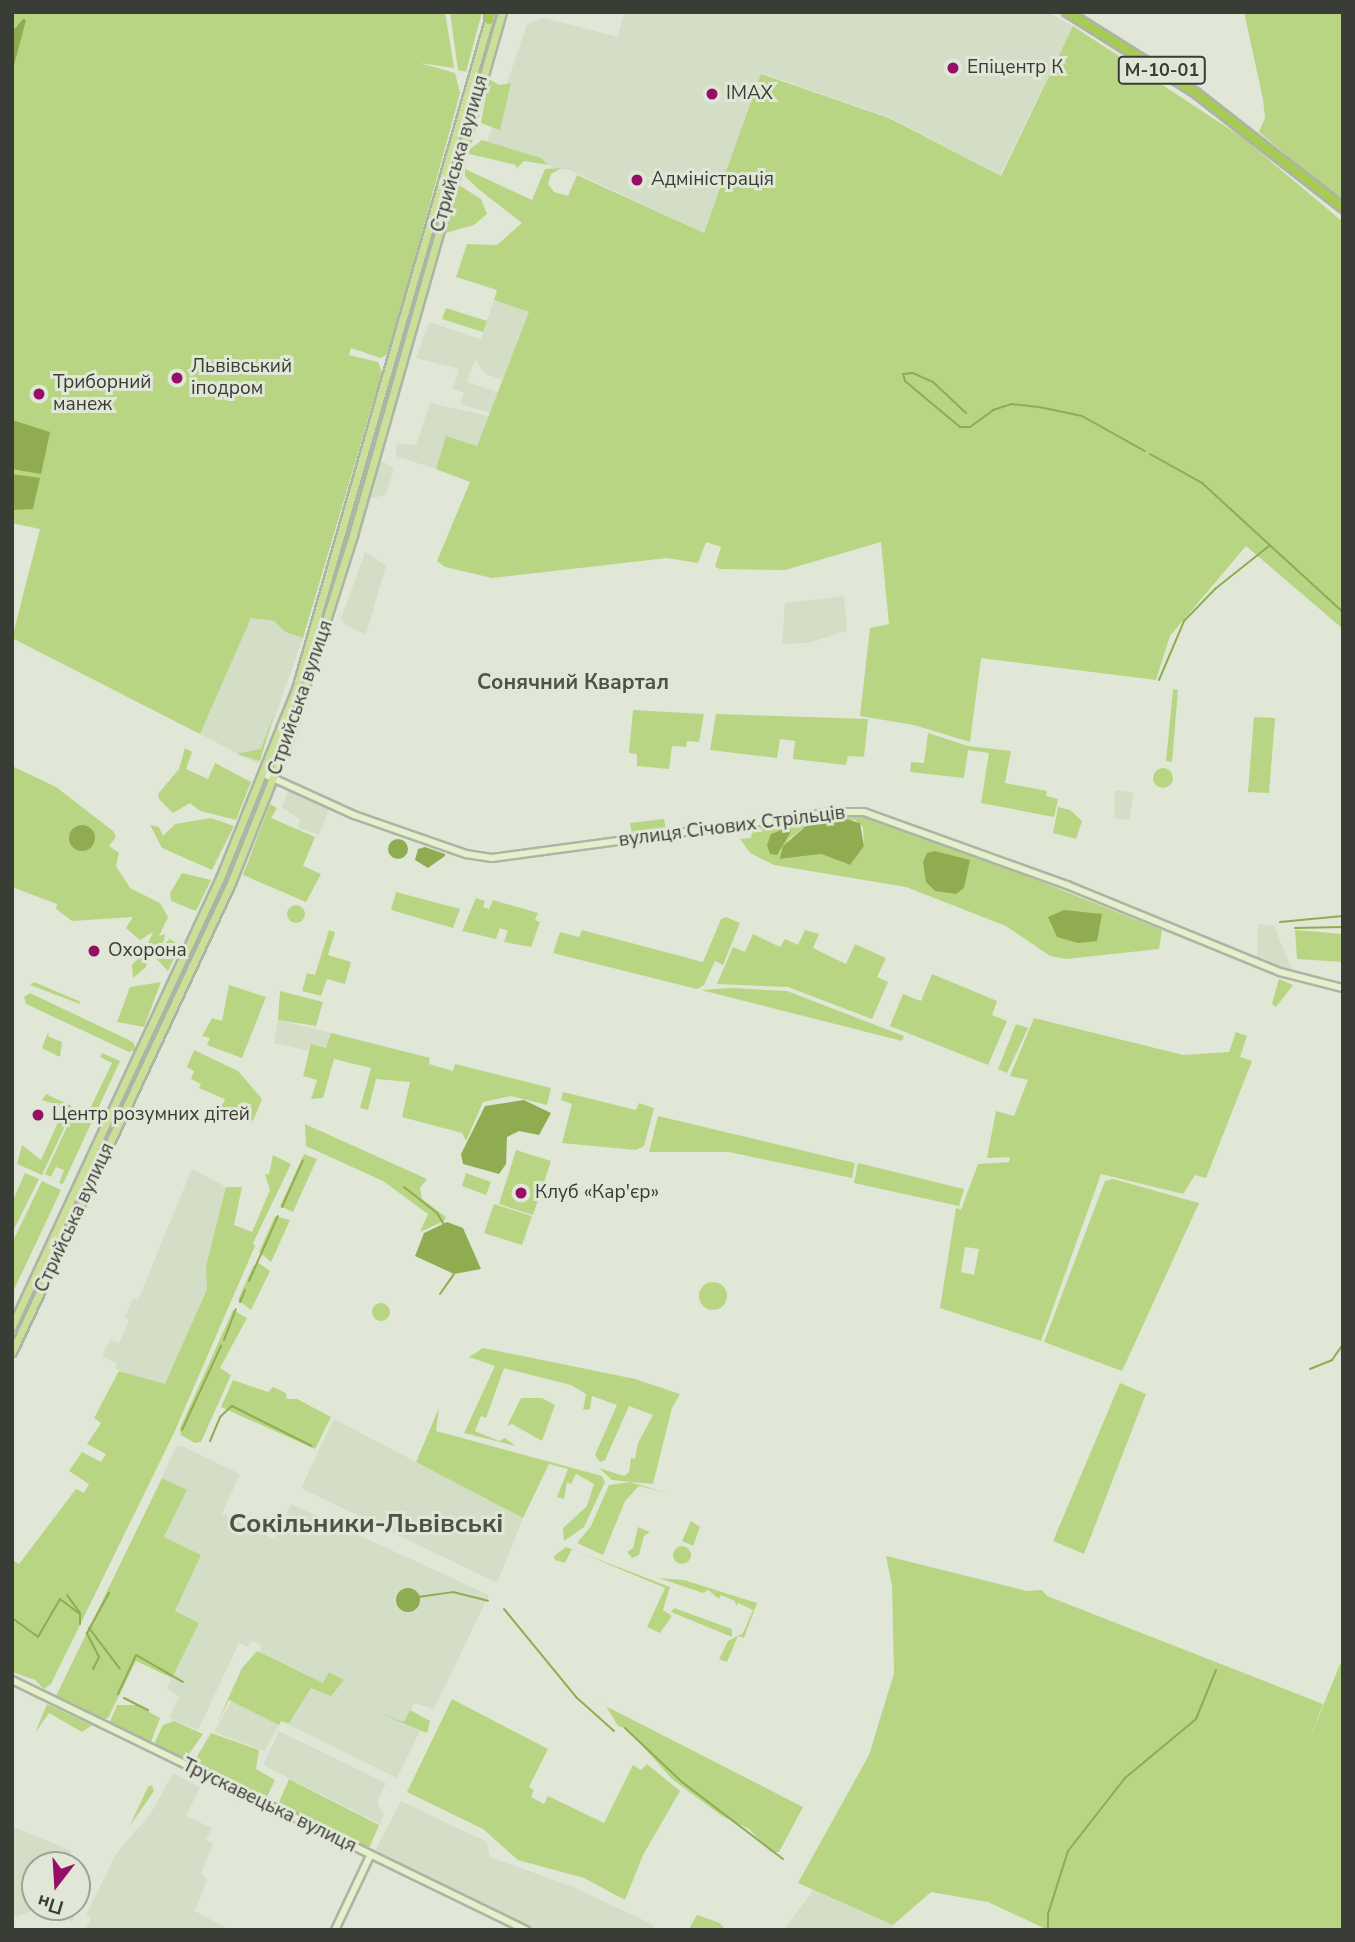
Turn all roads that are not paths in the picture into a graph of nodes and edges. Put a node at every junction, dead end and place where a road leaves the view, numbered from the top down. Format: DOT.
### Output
graph roads {
  1 [pos="502,12"];
  2 [pos="1067,12"];
  3 [pos="490,15"];
  4 [pos="462,130"];
  5 [pos="1343,208"];
  6 [pos="264,774"];
  7 [pos="274,777"];
  8 [pos="202,919"];
  9 [pos="211,924"];
  10 [pos="1343,988"];
  11 [pos="150,1032"];
  12 [pos="160,1036"];
  13 [pos="128,1078"];
  14 [pos="138,1083"];
  15 [pos="12,1326"];
  16 [pos="12,1352"];
  17 [pos="12,1680"];
  18 [pos="370,1856"];
  19 [pos="335,1930"];
  20 [pos="526,1930"];
  1 -- 4 [label="main road, Стрийська вулиця"];
  2 -- 5 [label="highway, М-10-01"];
  3 -- 4 [label="main road, Стрийська вулиця"];
  4 -- 6 [label="main road, Стрийська вулиця"];
  4 -- 7 [label="main road, Стрийська вулиця"];
  6 -- 7 [label="street, вулиця Січових Стрільців"];
  6 -- 8 [label="main road, Стрийська вулиця"];
  7 -- 9 [label="main road, Стрийська вулиця"];
  7 -- 10 [label="street, вулиця Січових Стрільців"];
  8 -- 9 [label="main road"];
  8 -- 11 [label="main road, Стрийська вулиця"];
  9 -- 12 [label="main road, Стрийська вулиця"];
  11 -- 12 [label="main road"];
  11 -- 13 [label="main road, Стрийська вулиця"];
  12 -- 14 [label="main road, Стрийська вулиця"];
  13 -- 14 [label="main road"];
  13 -- 15 [label="main road, Стрийська вулиця"];
  14 -- 16 [label="main road, Стрийська вулиця"];
  17 -- 18 [label="street, Трускавецька вулиця"];
  18 -- 19 [label="street"];
  18 -- 20 [label="street, Трускавецька вулиця"];
}
